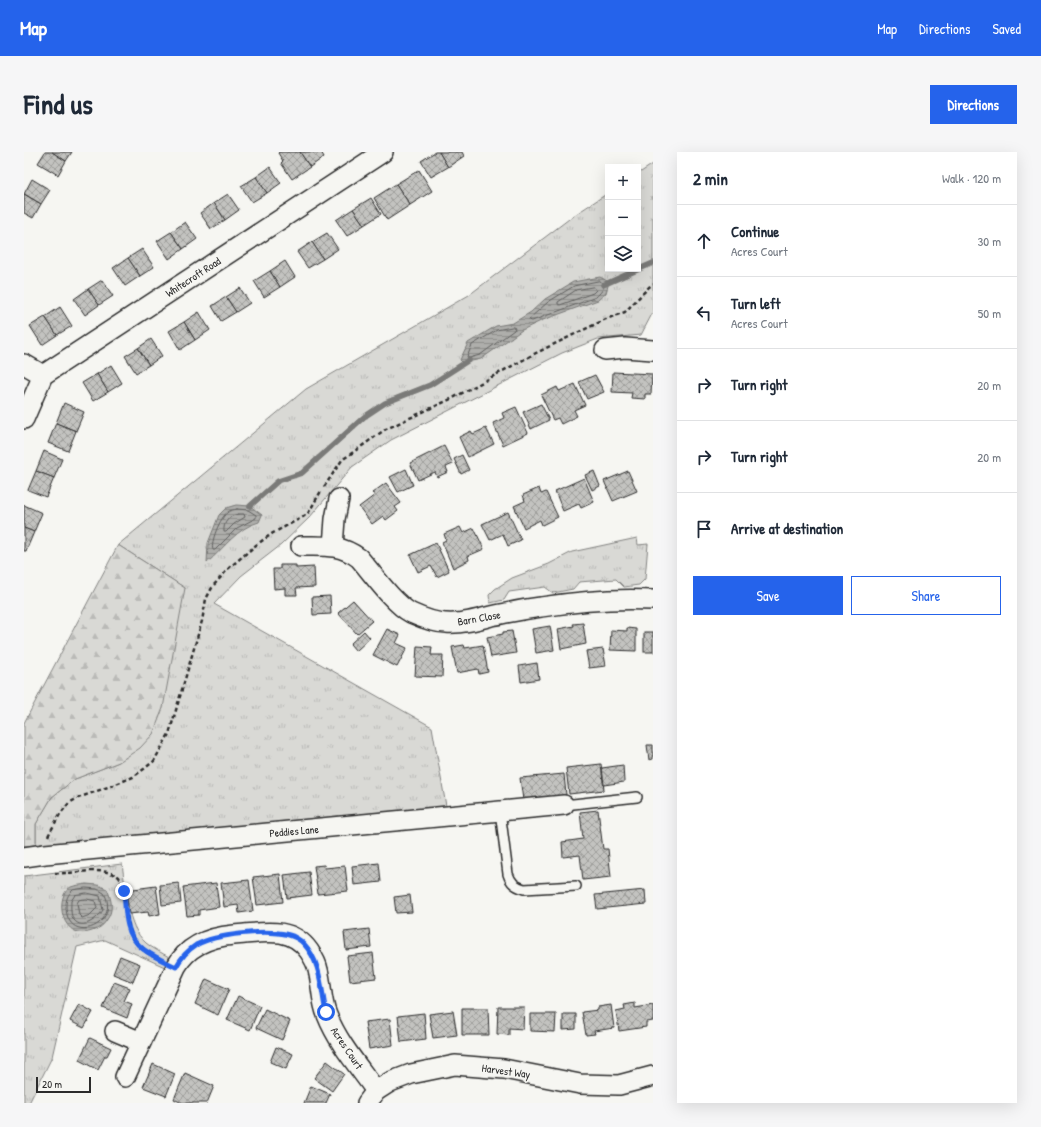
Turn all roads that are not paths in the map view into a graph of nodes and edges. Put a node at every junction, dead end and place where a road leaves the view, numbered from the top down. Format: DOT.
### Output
graph roads {
  1 [pos="383,152"];
  2 [pos="605,350"];
  3 [pos="653,350"];
  4 [pos="24,364"];
  5 [pos="43,375"];
  6 [pos="24,419"];
  7 [pos="339,499"];
  8 [pos="301,546"];
  9 [pos="333,546"];
  10 [pos="653,600"];
  11 [pos="637,797"];
  12 [pos="564,805"];
  13 [pos="500,811"];
  14 [pos="24,857"];
  15 [pos="576,886"];
  16 [pos="115,1031"];
  17 [pos="141,1042"];
  18 [pos="653,1076"];
  19 [pos="125,1077"];
  20 [pos="372,1097"];
  1 -- 5 [label="street, Whitecroft Road"];
  2 -- 3 [label="street"];
  4 -- 5 [label="street"];
  5 -- 6 [label="street"];
  7 -- 9 [label="street"];
  8 -- 9 [label="street, Barn Close"];
  9 -- 10 [label="street, Barn Close"];
  11 -- 12 [label="lane"];
  12 -- 13 [label="street, Peddies Lane"];
  13 -- 14 [label="street, Peddies Lane"];
  13 -- 15 [label="lane"];
  16 -- 17 [label="street"];
  17 -- 19 [label="street, Acres Court"];
  17 -- 20 [label="street, Acres Court"];
  18 -- 20 [label="street, Harvest Way"];
}
